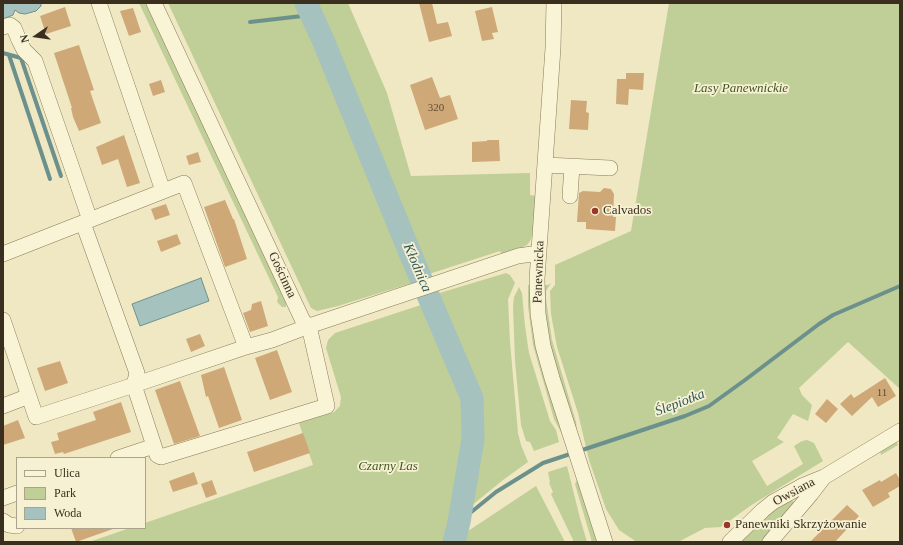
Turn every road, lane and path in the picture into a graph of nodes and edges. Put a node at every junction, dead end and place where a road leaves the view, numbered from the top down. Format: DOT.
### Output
graph roads {
  1 [pos="99,3"];
  2 [pos="154,3"];
  3 [pos="554,3"];
  4 [pos="3,27"];
  5 [pos="545,165"];
  6 [pos="572,166"];
  7 [pos="610,168"];
  8 [pos="162,191"];
  9 [pos="570,196"];
  10 [pos="86,222"];
  11 [pos="539,253"];
  12 [pos="3,254"];
  13 [pos="3,320"];
  14 [pos="309,326"];
  15 [pos="246,347"];
  16 [pos="134,385"];
  17 [pos="29,396"];
  18 [pos="3,406"];
  19 [pos="900,432"];
  20 [pos="154,446"];
  21 [pos="121,457"];
  22 [pos="824,477"];
  23 [pos="16,493"];
  24 [pos="789,493"];
  25 [pos="3,498"];
  26 [pos="798,509"];
  27 [pos="3,521"];
  28 [pos="16,526"];
  29 [pos="603,537"];
  30 [pos="614,542"];
  31 [pos="730,542"];
  32 [pos="770,542"];
  1 -- 8 [label="street"];
  2 -- 14 [label="street, Gościnna"];
  3 -- 5 [label="street, Panewnicka"];
  4 -- 10 [label="street"];
  5 -- 6 [label="street"];
  5 -- 11 [label="street, Panewnicka"];
  6 -- 7 [label="street"];
  6 -- 9 [label="street"];
  8 -- 10 [label="street"];
  8 -- 15 [label="street"];
  10 -- 12 [label="street"];
  10 -- 16 [label="street"];
  11 -- 14 [label="street"];
  11 -- 29 [label="street, Panewnicka"];
  13 -- 17 [label="street"];
  14 -- 15 [label="street"];
  14 -- 20 [label="street"];
  15 -- 16 [label="street"];
  16 -- 17 [label="street"];
  16 -- 20 [label="street"];
  17 -- 18 [label="street"];
  19 -- 22 [label="street, Owsiana"];
  20 -- 21 [label="street"];
  22 -- 24 [label="street, Owsiana"];
  22 -- 26 [label="street, Owsiana"];
  23 -- 25 [label="street"];
  24 -- 26 [label="street"];
  24 -- 31 [label="street, Owsiana"];
  26 -- 32 [label="street, Owsiana"];
  27 -- 28 [label="street"];
  29 -- 30 [label="street, Panewnicka"];
}
